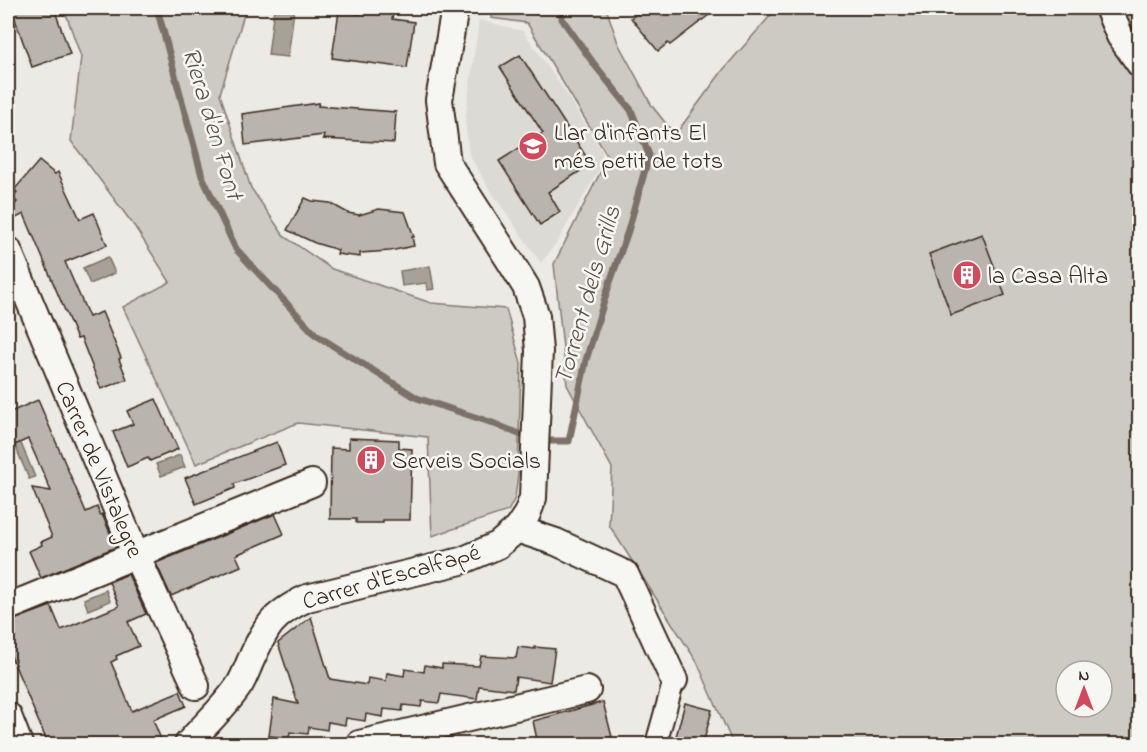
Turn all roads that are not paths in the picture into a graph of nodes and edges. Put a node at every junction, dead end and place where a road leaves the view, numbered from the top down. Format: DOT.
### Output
graph roads {
  1 [pos="455,8"];
  2 [pos="1108,8"];
  3 [pos="1140,64"];
  4 [pos="8,250"];
  5 [pos="312,483"];
  6 [pos="517,529"];
  7 [pos="136,555"];
  8 [pos="8,608"];
  9 [pos="674,680"];
  10 [pos="196,687"];
  11 [pos="587,690"];
  12 [pos="8,716"];
  13 [pos="20,744"];
  14 [pos="188,744"];
  15 [pos="359,744"];
  16 [pos="656,744"];
  1 -- 6 [label="street"];
  2 -- 3 [label="street"];
  4 -- 7 [label="street, Carrer de Vistalegre"];
  5 -- 7 [label="street"];
  6 -- 9 [label="street"];
  6 -- 14 [label="street, Carrer d'Escalfapé"];
  7 -- 8 [label="street"];
  7 -- 10 [label="street, Carrer de Vistalegre"];
  9 -- 16 [label="street"];
  11 -- 15 [label="street"];
  12 -- 13 [label="street"];
}
